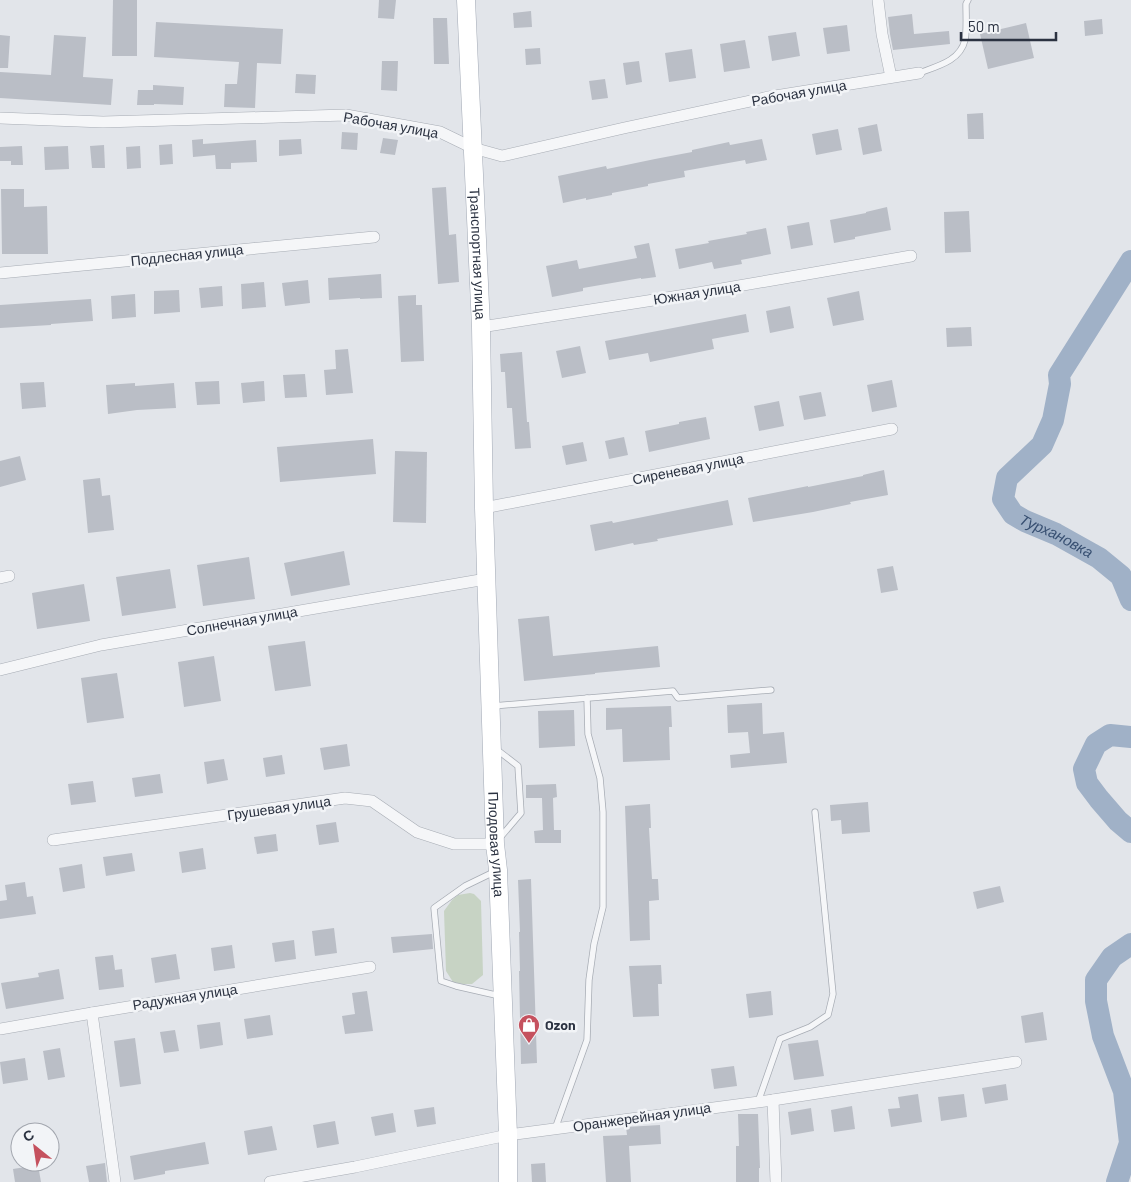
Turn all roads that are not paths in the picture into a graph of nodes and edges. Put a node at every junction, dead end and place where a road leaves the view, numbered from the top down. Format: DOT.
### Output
graph roads {
  1 [pos="466,0"];
  2 [pos="878,0"];
  3 [pos="968,0"];
  4 [pos="919,72"];
  5 [pos="891,77"];
  6 [pos="0,118"];
  7 [pos="473,148"];
  8 [pos="374,237"];
  9 [pos="911,256"];
  10 [pos="0,273"];
  11 [pos="481,327"];
  12 [pos="892,429"];
  13 [pos="484,508"];
  14 [pos="486,579"];
  15 [pos="0,670"];
  16 [pos="771,690"];
  17 [pos="587,698"];
  18 [pos="491,706"];
  19 [pos="492,746"];
  20 [pos="815,812"];
  21 [pos="53,840"];
  22 [pos="496,844"];
  23 [pos="498,870"];
  24 [pos="370,967"];
  25 [pos="502,996"];
  26 [pos="92,1013"];
  27 [pos="0,1030"];
  28 [pos="1016,1062"];
  29 [pos="772,1100"];
  30 [pos="758,1102"];
  31 [pos="555,1129"];
  32 [pos="508,1135"];
  33 [pos="115,1182"];
  34 [pos="270,1182"];
  35 [pos="508,1182"];
  36 [pos="776,1182"];
  1 -- 7 [label="main road, Транспортная улица"];
  2 -- 5 [label="street"];
  3 -- 4 [label="lane"];
  4 -- 5 [label="street, Рабочая улица"];
  5 -- 7 [label="street, Рабочая улица"];
  6 -- 7 [label="street, Рабочая улица"];
  7 -- 11 [label="main road, Транспортная улица"];
  8 -- 10 [label="street, Подлесная улица"];
  9 -- 11 [label="street, Южная улица"];
  11 -- 13 [label="main road, Транспортная улица"];
  12 -- 13 [label="street, Сиреневая улица"];
  13 -- 14 [label="main road, Плодовая улица"];
  14 -- 15 [label="street, Солнечная улица"];
  14 -- 18 [label="main road, Плодовая улица"];
  16 -- 17 [label="lane"];
  17 -- 18 [label="lane"];
  17 -- 31 [label="lane"];
  18 -- 19 [label="main road, Плодовая улица"];
  19 -- 22 [label="main road, Плодовая улица"];
  19 -- 22 [label="lane"];
  20 -- 30 [label="lane"];
  21 -- 22 [label="street, Грушевая улица"];
  22 -- 23 [label="main road, Плодовая улица"];
  23 -- 25 [label="main road, Плодовая улица"];
  23 -- 25 [label="lane"];
  24 -- 26 [label="street, Радужная улица"];
  25 -- 32 [label="main road, Плодовая улица"];
  26 -- 27 [label="street, Радужная улица"];
  26 -- 33 [label="street"];
  28 -- 29 [label="street, Оранжерейная улица"];
  29 -- 30 [label="street, Оранжерейная улица"];
  29 -- 36 [label="street"];
  30 -- 31 [label="street, Оранжерейная улица"];
  31 -- 32 [label="street, Оранжерейная улица"];
  32 -- 34 [label="street, Оранжерейная улица"];
  32 -- 35 [label="main road, Плодовая улица"];
}
